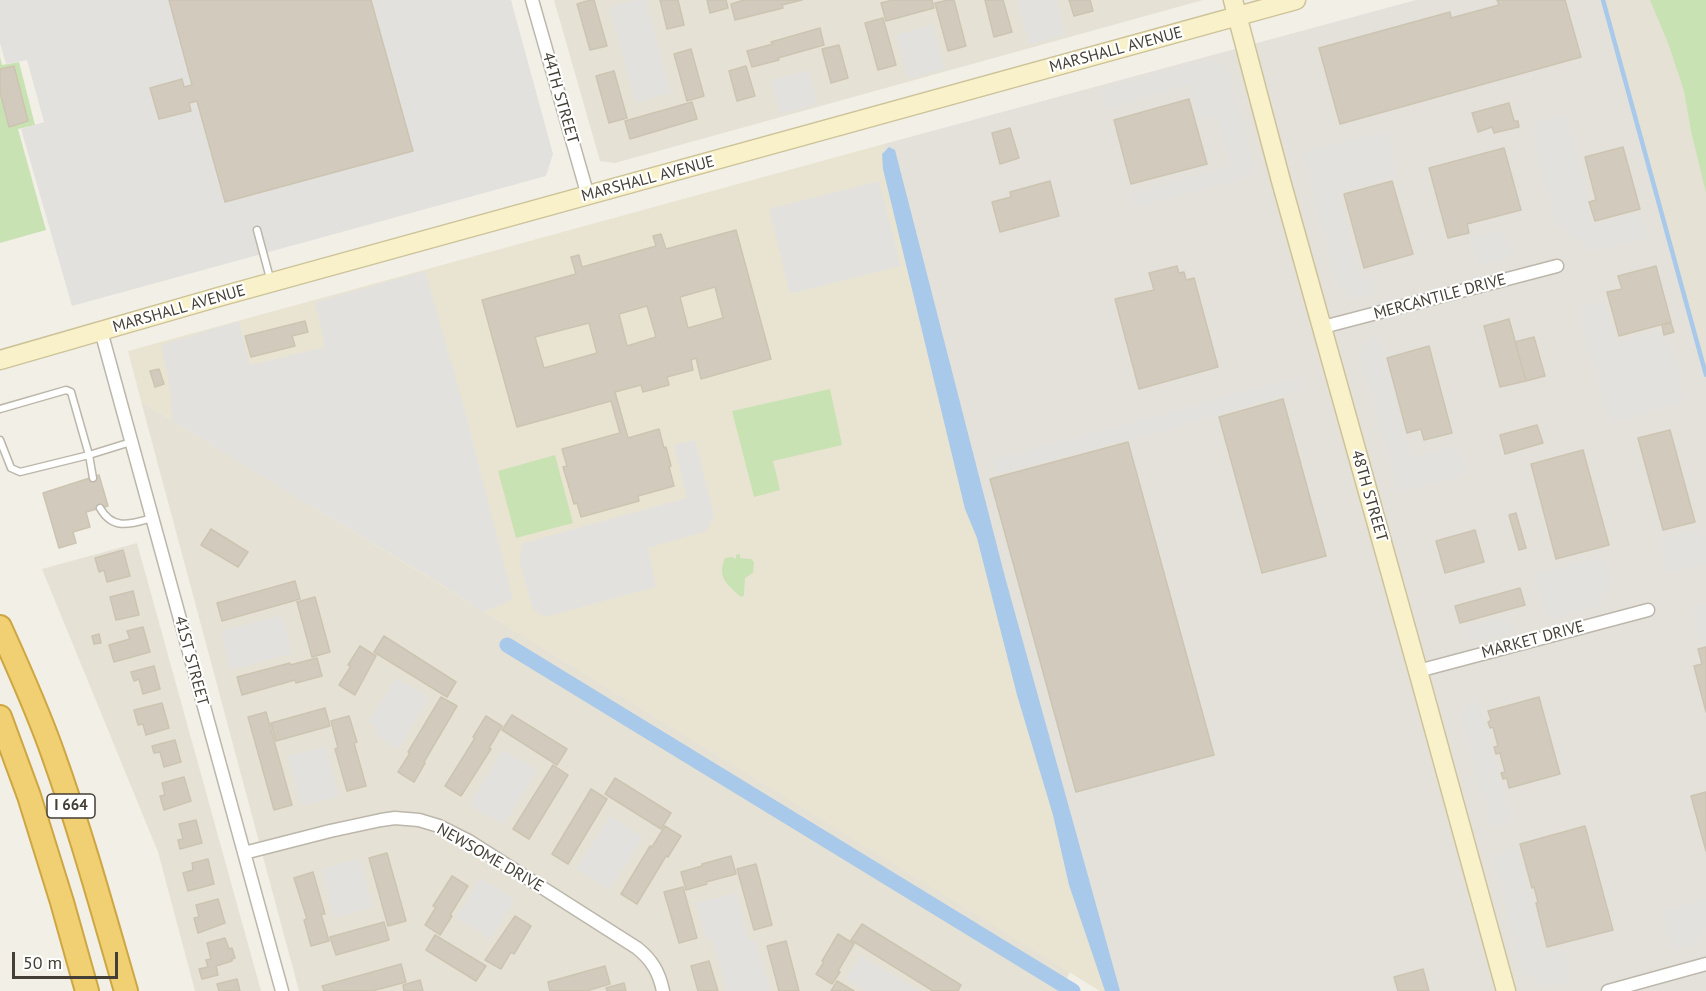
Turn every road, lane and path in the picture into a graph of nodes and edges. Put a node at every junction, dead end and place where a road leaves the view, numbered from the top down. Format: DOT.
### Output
graph roads {
  1 [pos="532,0"];
  2 [pos="1296,0"];
  3 [pos="1235,8"];
  4 [pos="588,196"];
  5 [pos="257,230"];
  6 [pos="1557,266"];
  7 [pos="271,282"];
  8 [pos="1323,327"];
  9 [pos="101,331"];
  10 [pos="0,360"];
  11 [pos="0,409"];
  12 [pos="0,440"];
  13 [pos="131,442"];
  14 [pos="89,455"];
  15 [pos="93,478"];
  16 [pos="100,508"];
  17 [pos="152,518"];
  18 [pos="1648,610"];
  19 [pos="0,627"];
  20 [pos="1418,671"];
  21 [pos="0,717"];
  22 [pos="244,853"];
  23 [pos="1706,964"];
  24 [pos="87,991"];
  25 [pos="126,991"];
  26 [pos="282,991"];
  27 [pos="663,991"];
  28 [pos="1506,991"];
  29 [pos="1608,991"];
  1 -- 4 [label="street, 44TH STREET"];
  2 -- 3 [label="street, MARSHALL AVENUE"];
  3 -- 4 [label="street, MARSHALL AVENUE"];
  3 -- 8 [label="street, 48TH STREET"];
  4 -- 7 [label="street, MARSHALL AVENUE"];
  5 -- 7 [label="lane"];
  6 -- 8 [label="street, MERCANTILE DRIVE"];
  7 -- 9 [label="street, MARSHALL AVENUE"];
  8 -- 20 [label="street, 48TH STREET"];
  9 -- 10 [label="street, MARSHALL AVENUE"];
  9 -- 13 [label="street, 41ST STREET"];
  11 -- 14 [label="lane"];
  12 -- 14 [label="lane"];
  13 -- 14 [label="lane"];
  13 -- 17 [label="street, 41ST STREET"];
  14 -- 15 [label="lane"];
  16 -- 17 [label="lane"];
  17 -- 22 [label="street, 41ST STREET"];
  18 -- 20 [label="street, MARKET DRIVE"];
  19 -- 25 [label="highway, I 664"];
  20 -- 28 [label="street, 48TH STREET"];
  21 -- 24 [label="highway, I 664"];
  22 -- 26 [label="street, 41ST STREET"];
  22 -- 27 [label="street, NEWSOME DRIVE"];
  23 -- 29 [label="street"];
}
